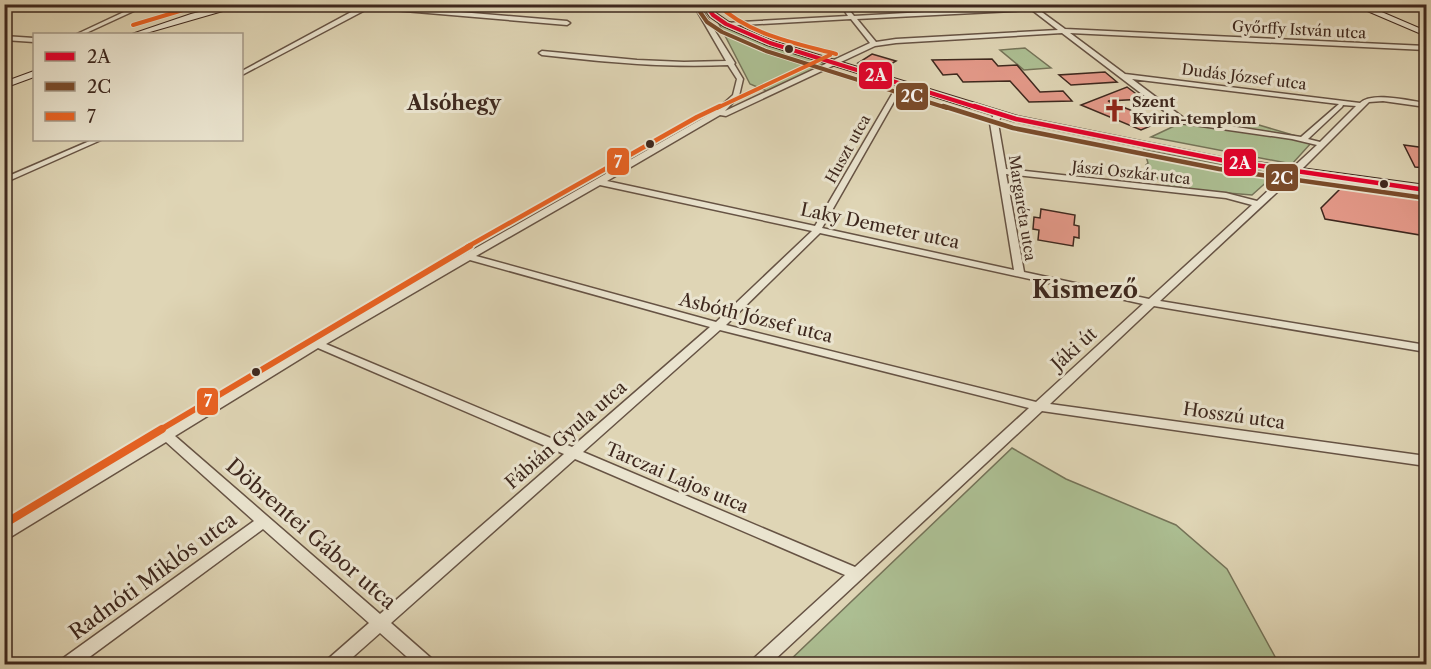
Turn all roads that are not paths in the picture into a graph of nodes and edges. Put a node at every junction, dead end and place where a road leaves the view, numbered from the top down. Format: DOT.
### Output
graph roads {
  1 [pos="147,4"];
  2 [pos="243,4"];
  3 [pos="695,4"];
  4 [pos="705,4"];
  5 [pos="1122,4"];
  6 [pos="1355,4"];
  7 [pos="370,5"];
  8 [pos="842,5"];
  9 [pos="1031,7"];
  10 [pos="853,18"];
  11 [pos="567,23"];
  12 [pos="726,24"];
  13 [pos="1063,31"];
  14 [pos="82,33"];
  15 [pos="139,33"];
  16 [pos="1426,34"];
  17 [pos="4,38"];
  18 [pos="33,40"];
  19 [pos="874,44"];
  20 [pos="1426,48"];
  21 [pos="542,53"];
  22 [pos="732,63"];
  23 [pos="834,63"];
  24 [pos="243,72"];
  25 [pos="33,74"];
  26 [pos="1122,76"];
  27 [pos="901,84"];
  28 [pos="4,85"];
  29 [pos="739,92"];
  30 [pos="760,97"];
  31 [pos="1362,105"];
  32 [pos="1426,105"];
  33 [pos="1340,106"];
  34 [pos="998,114"];
  35 [pos="701,125"];
  36 [pos="1303,139"];
  37 [pos="95,141"];
  38 [pos="1320,144"];
  39 [pos="1002,171"];
  40 [pos="1294,171"];
  41 [pos="4,181"];
  42 [pos="600,182"];
  43 [pos="1425,189"];
  44 [pos="1257,204"];
  45 [pos="818,229"];
  46 [pos="468,257"];
  47 [pos="1019,273"];
  48 [pos="1152,303"];
  49 [pos="717,326"];
  50 [pos="317,344"];
  51 [pos="1426,349"];
  52 [pos="1037,406"];
  53 [pos="167,436"];
  54 [pos="572,454"];
  55 [pos="1426,461"];
  56 [pos="264,521"];
  57 [pos="4,535"];
  58 [pos="857,573"];
  59 [pos="380,623"];
  60 [pos="68,664"];
  61 [pos="334,664"];
  62 [pos="426,664"];
  63 [pos="759,664"];
  1 -- 14 [label="street"];
  2 -- 15 [label="street"];
  3 -- 22 [label="street"];
  4 -- 12 [label="street"];
  5 -- 9 [label="street"];
  6 -- 16 [label="street"];
  7 -- 11 [label="street"];
  7 -- 24 [label="street"];
  8 -- 10 [label="street"];
  9 -- 10 [label="street"];
  9 -- 13 [label="street"];
  10 -- 12 [label="street"];
  10 -- 19 [label="street"];
  12 -- 23 [label="street"];
  13 -- 19 [label="street, Győrffy István utca"];
  13 -- 20 [label="street, Győrffy István utca"];
  13 -- 26 [label="street"];
  17 -- 18 [label="street"];
  19 -- 23 [label="street"];
  21 -- 22 [label="street"];
  22 -- 29 [label="street"];
  23 -- 27 [label="street"];
  23 -- 30 [label="street"];
  25 -- 28 [label="street"];
  26 -- 31 [label="street, Dudás József utca"];
  26 -- 36 [label="street"];
  27 -- 34 [label="street"];
  27 -- 45 [label="street, Huszt utca"];
  29 -- 30 [label="street"];
  29 -- 35 [label="street"];
  30 -- 35 [label="street"];
  31 -- 32 [label="street"];
  31 -- 38 [label="street, Jáki út"];
  33 -- 36 [label="street"];
  34 -- 39 [label="street, Margaréta utca"];
  34 -- 40 [label="street"];
  35 -- 42 [label="street"];
  36 -- 38 [label="street"];
  37 -- 41 [label="street"];
  38 -- 40 [label="street, Jáki út"];
  39 -- 44 [label="street, Jászi Oszkár utca"];
  39 -- 47 [label="street, Margaréta utca"];
  40 -- 43 [label="street"];
  40 -- 44 [label="street, Jáki út"];
  42 -- 45 [label="street, Laky Demeter utca"];
  42 -- 46 [label="street"];
  44 -- 48 [label="street, Jáki út"];
  45 -- 47 [label="street, Laky Demeter utca"];
  45 -- 49 [label="street, Fábián Gyula utca"];
  46 -- 49 [label="street, Asbóth József utca"];
  46 -- 50 [label="street"];
  47 -- 48 [label="street, Laky Demeter utca"];
  48 -- 51 [label="street, Laky Demeter utca"];
  48 -- 52 [label="street, Jáki út"];
  49 -- 52 [label="street, Asbóth József utca"];
  49 -- 54 [label="street, Fábián Gyula utca"];
  50 -- 53 [label="street"];
  50 -- 54 [label="street, Tarczai Lajos utca"];
  52 -- 55 [label="street, Hosszú utca"];
  52 -- 58 [label="street, Jáki út"];
  53 -- 56 [label="street, Döbrentei Gábor utca"];
  53 -- 57 [label="street"];
  54 -- 58 [label="street, Tarczai Lajos utca"];
  54 -- 59 [label="street, Fábián Gyula utca"];
  56 -- 59 [label="street, Döbrentei Gábor utca"];
  56 -- 60 [label="street, Radnóti Miklós utca"];
  58 -- 63 [label="street, Jáki út"];
  59 -- 61 [label="street, Fábián Gyula utca"];
  59 -- 62 [label="street, Döbrentei Gábor utca"];
}
